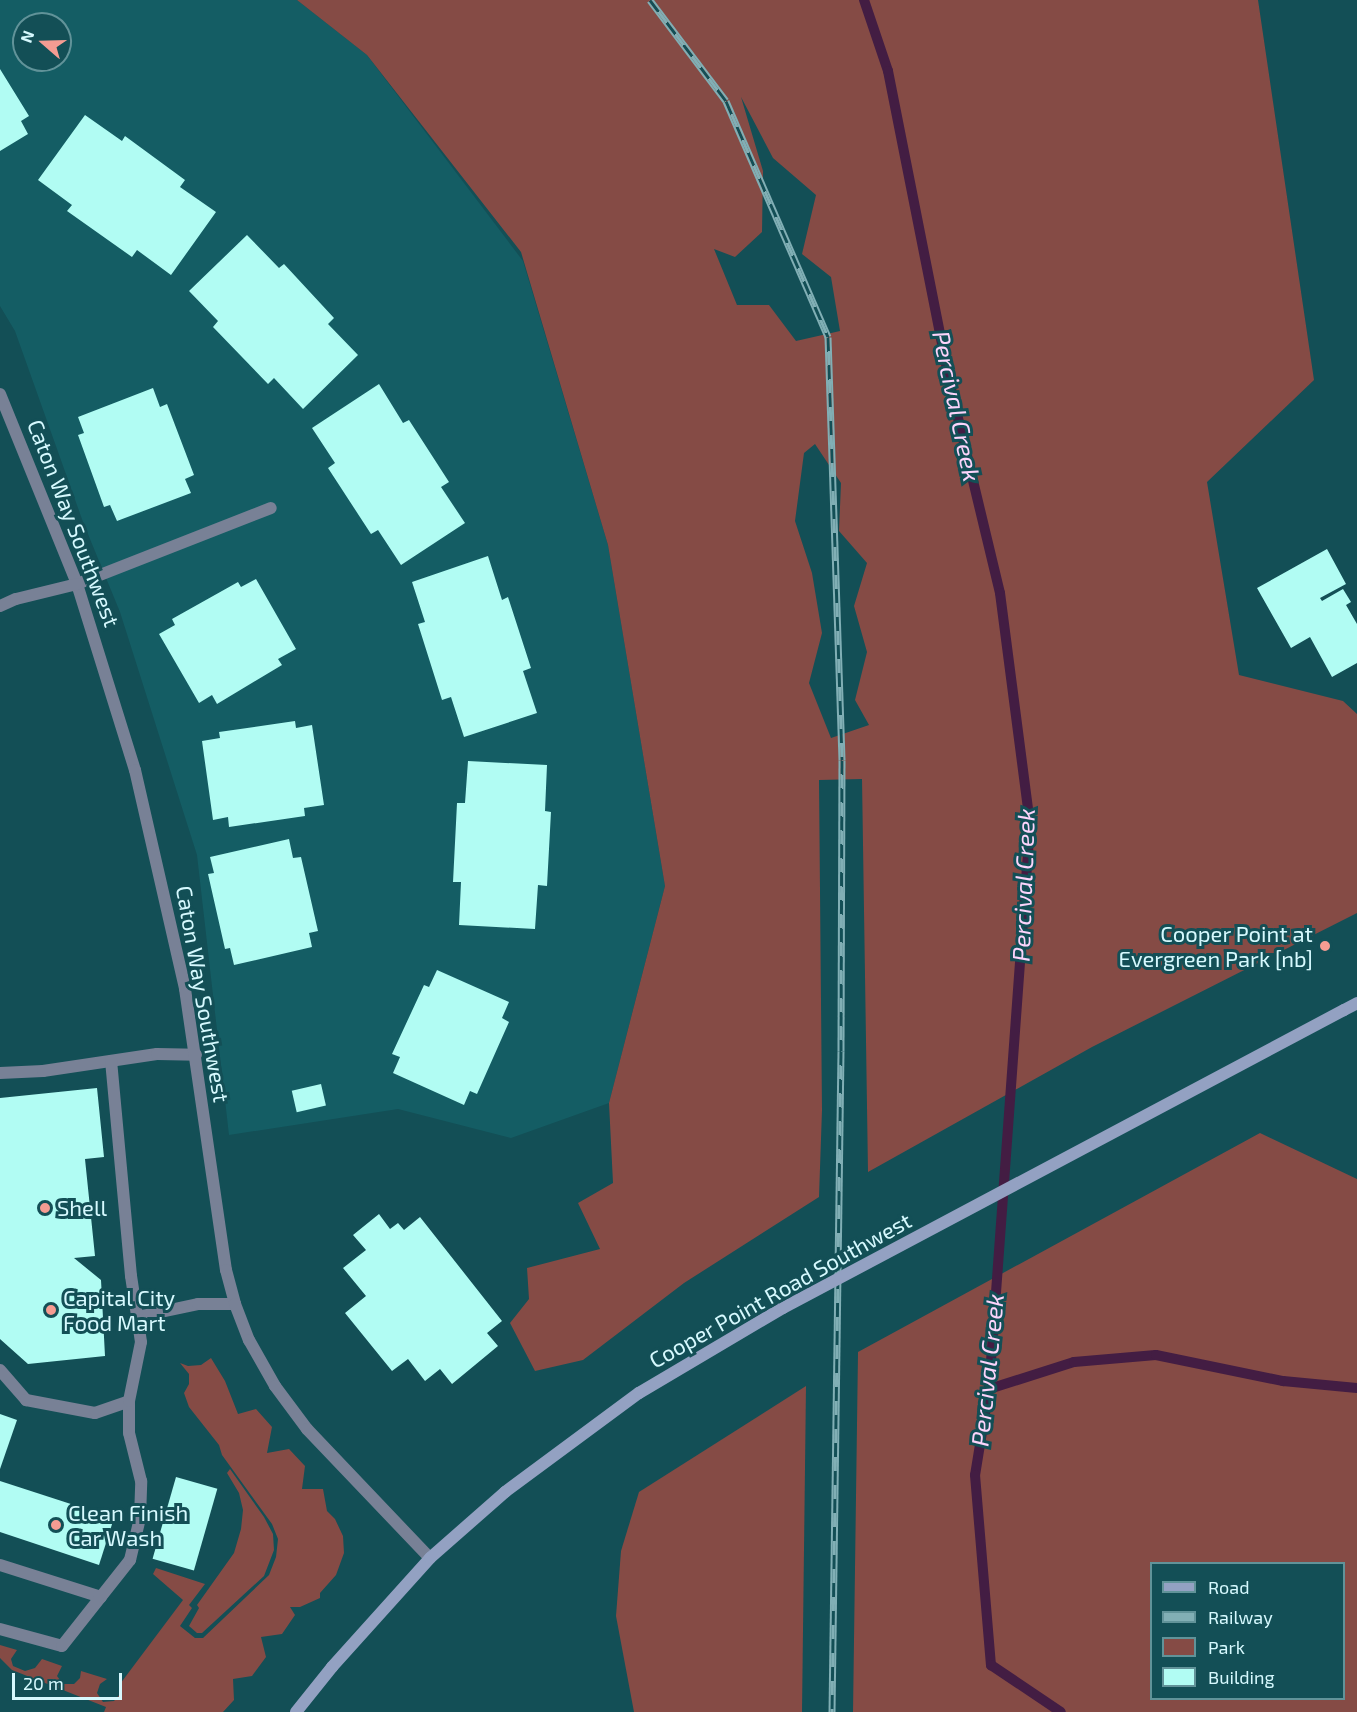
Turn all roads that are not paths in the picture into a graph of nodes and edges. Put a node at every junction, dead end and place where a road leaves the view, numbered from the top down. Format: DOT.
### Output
graph roads {
  1 [pos="0,394"];
  2 [pos="272,508"];
  3 [pos="77,584"];
  4 [pos="0,606"];
  5 [pos="1353,1007"];
  6 [pos="196,1055"];
  7 [pos="111,1060"];
  8 [pos="0,1073"];
  9 [pos="235,1304"];
  10 [pos="137,1317"];
  11 [pos="0,1370"];
  12 [pos="129,1401"];
  13 [pos="429,1558"];
  14 [pos="0,1565"];
  15 [pos="101,1597"];
  16 [pos="0,1629"];
  17 [pos="296,1712"];
  1 -- 3 [label="street, Caton Way Southwest"];
  2 -- 3 [label="street"];
  3 -- 4 [label="street"];
  3 -- 6 [label="street, Caton Way Southwest"];
  5 -- 13 [label="main road, Cooper Point Road Southwest, bridge"];
  6 -- 7 [label="street"];
  6 -- 9 [label="street, Caton Way Southwest"];
  7 -- 8 [label="street"];
  7 -- 10 [label="street"];
  9 -- 10 [label="street"];
  9 -- 13 [label="street, Caton Way Southwest"];
  10 -- 12 [label="street"];
  11 -- 12 [label="street"];
  12 -- 15 [label="street"];
  13 -- 17 [label="main road, Cooper Point Road Southwest"];
  14 -- 15 [label="street"];
  15 -- 16 [label="street"];
}
